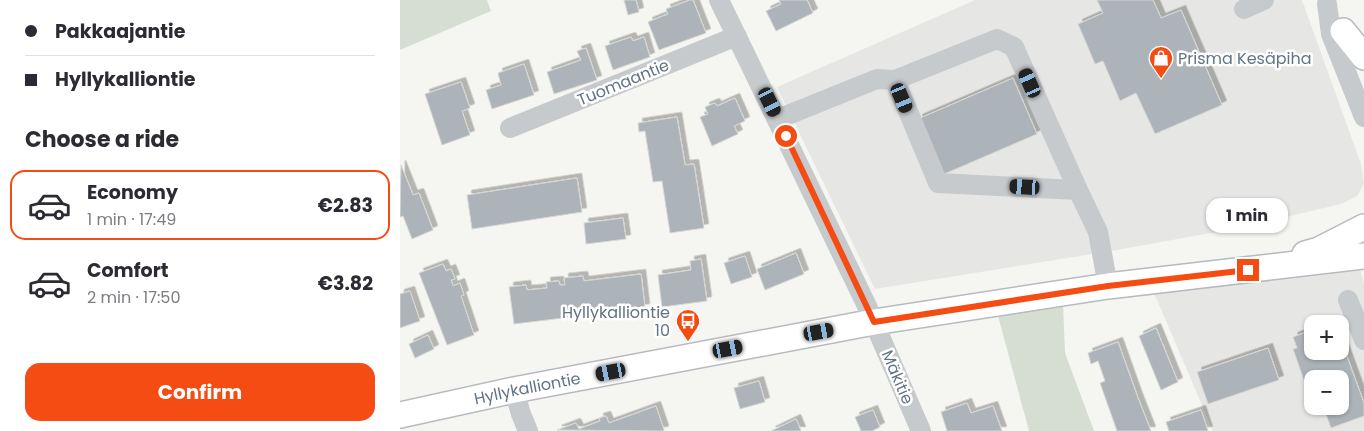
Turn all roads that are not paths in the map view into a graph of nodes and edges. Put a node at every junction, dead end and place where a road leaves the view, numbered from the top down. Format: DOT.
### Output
graph roads {
  1 [pos="719,0"];
  2 [pos="1264,0"];
  3 [pos="1326,2"];
  4 [pos="1244,8"];
  5 [pos="1343,31"];
  6 [pos="737,36"];
  7 [pos="1364,57"];
  8 [pos="895,80"];
  9 [pos="1364,80"];
  10 [pos="1364,117"];
  11 [pos="778,119"];
  12 [pos="510,128"];
  13 [pos="1078,190"];
  14 [pos="1364,227"];
  15 [pos="1364,256"];
  16 [pos="1248,270"];
  17 [pos="1108,286"];
  18 [pos="1348,300"];
  19 [pos="874,322"];
  20 [pos="1364,340"];
  21 [pos="514,390"];
  22 [pos="400,415"];
  23 [pos="528,431"];
  24 [pos="921,431"];
  1 -- 6 [label="street, Mäkitie"];
  2 -- 4 [label="street"];
  3 -- 5 [label="street"];
  3 -- 10 [label="street"];
  5 -- 7 [label="main road"];
  5 -- 9 [label="street"];
  6 -- 11 [label="street, Mäkitie"];
  6 -- 12 [label="street, Tuomaantie"];
  8 -- 11 [label="street"];
  8 -- 13 [label="street"];
  8 -- 13 [label="street"];
  11 -- 19 [label="street, Mäkitie"];
  13 -- 17 [label="street"];
  14 -- 16 [label="main road, Hyllykalliontie"];
  15 -- 16 [label="main road, Hyllykalliontie"];
  16 -- 17 [label="main road, Hyllykalliontie"];
  17 -- 19 [label="main road, Hyllykalliontie"];
  18 -- 20 [label="street"];
  19 -- 21 [label="main road, Hyllykalliontie"];
  19 -- 24 [label="street, Mäkitie"];
  21 -- 22 [label="main road, Hyllykalliontie"];
  21 -- 23 [label="street"];
}
